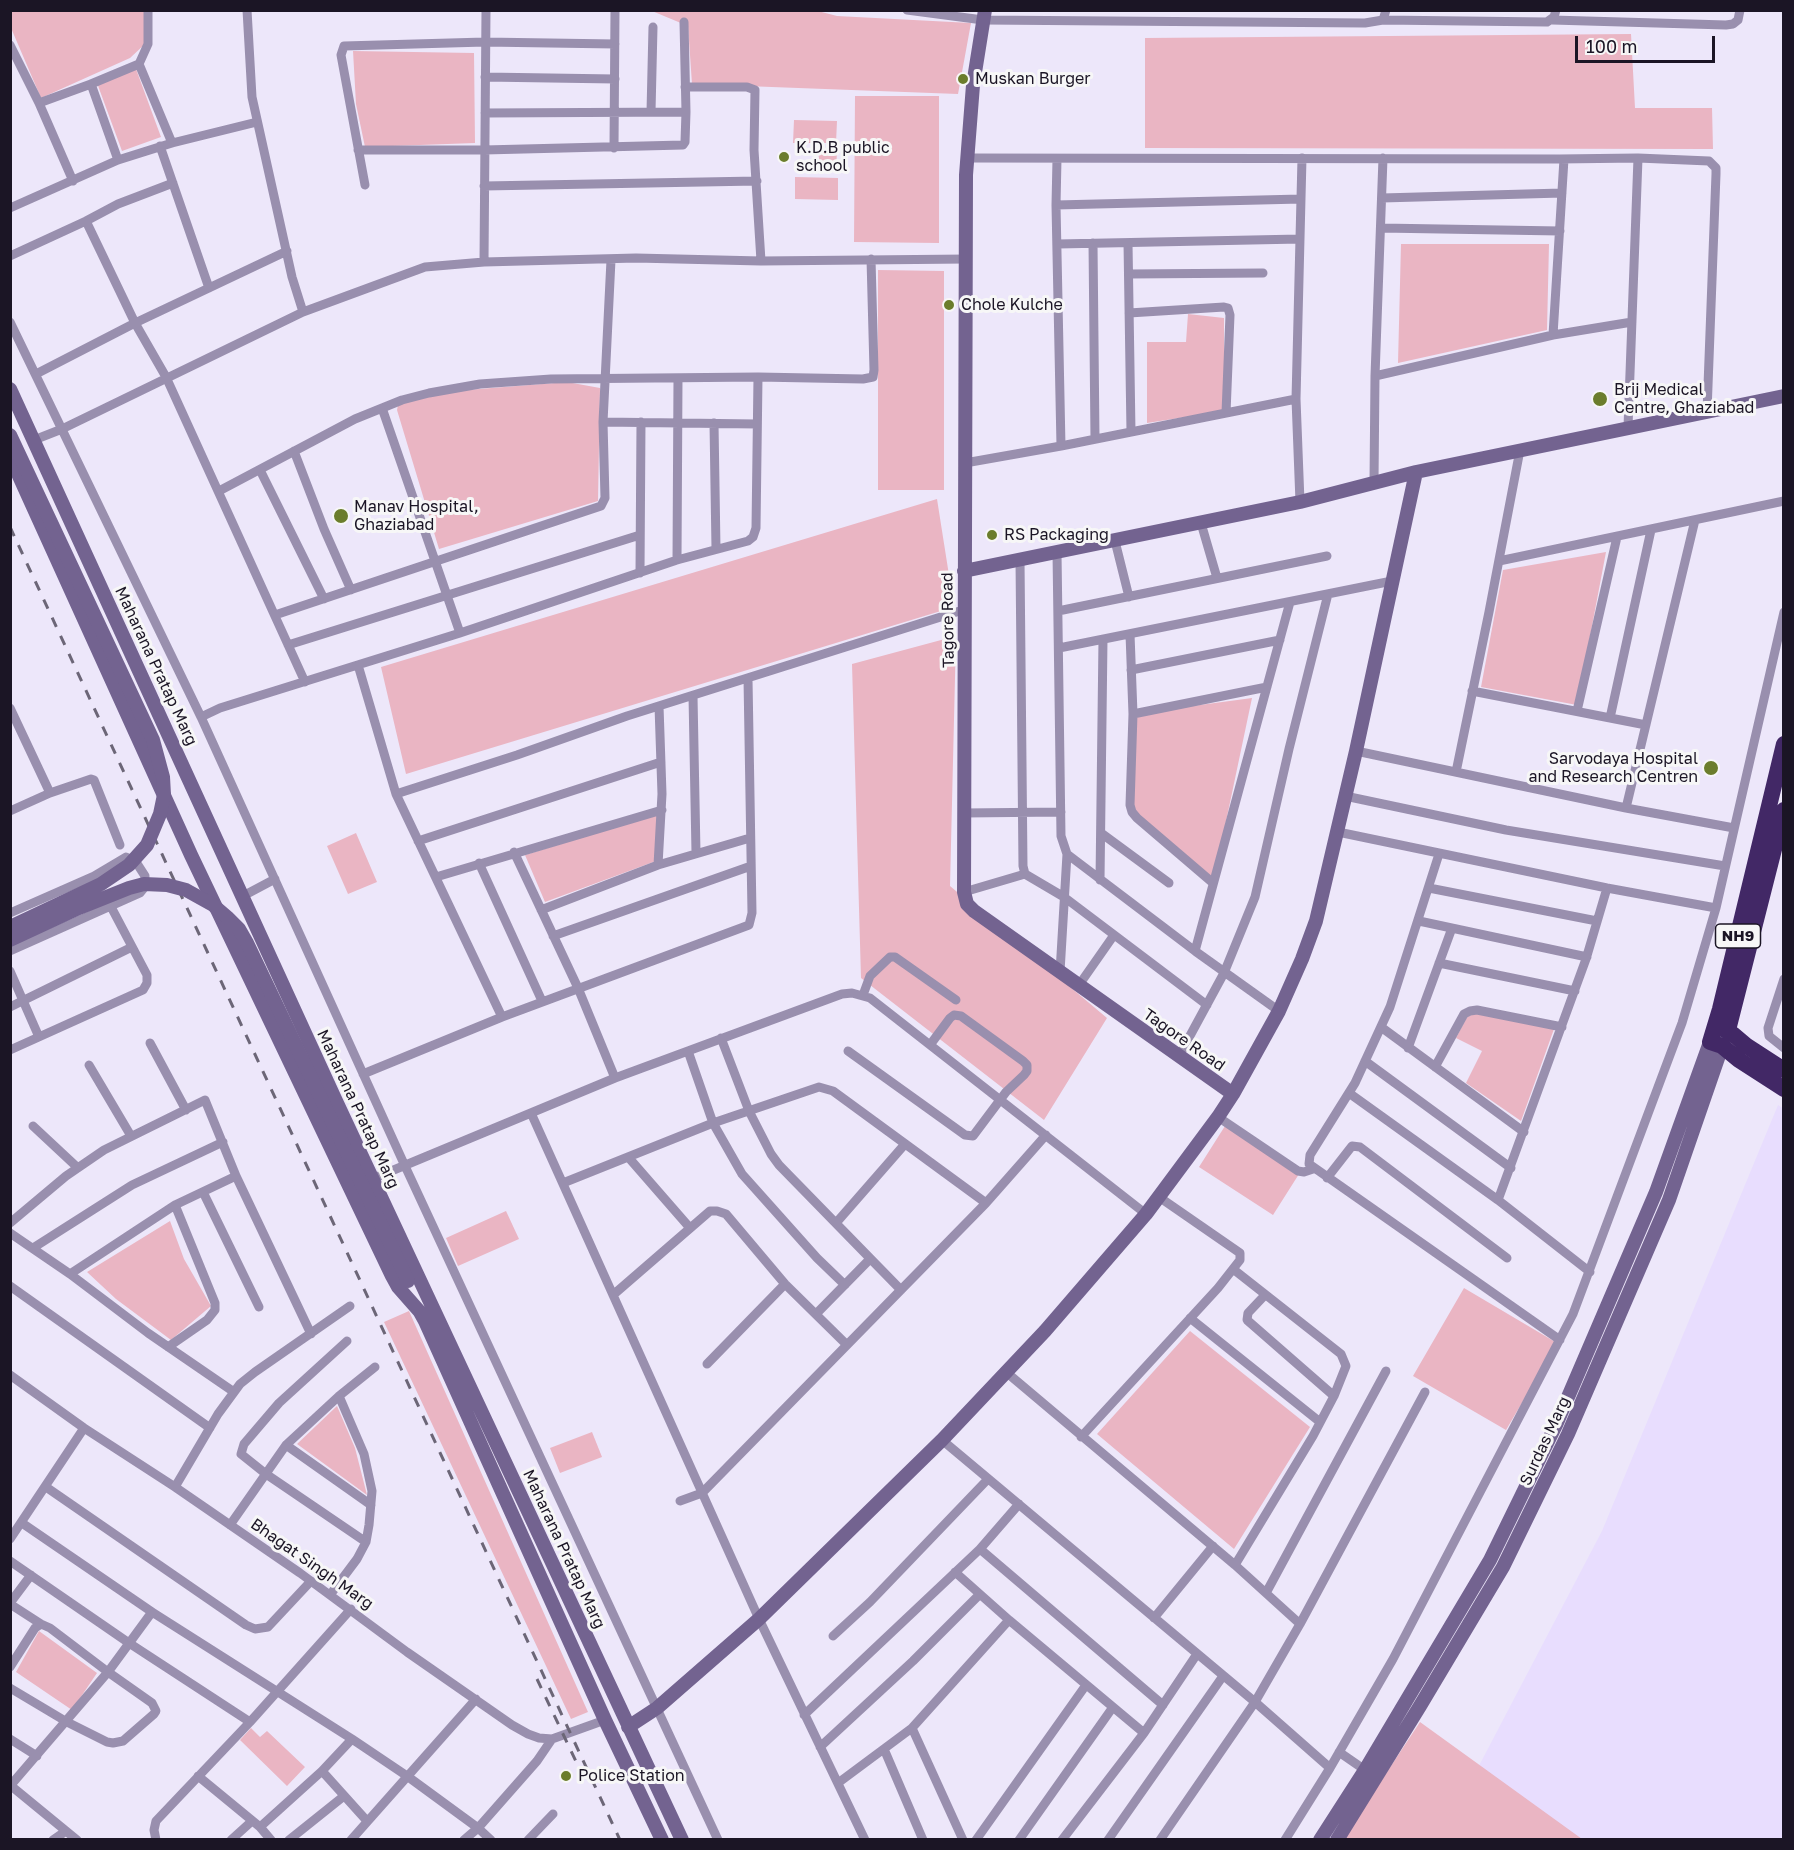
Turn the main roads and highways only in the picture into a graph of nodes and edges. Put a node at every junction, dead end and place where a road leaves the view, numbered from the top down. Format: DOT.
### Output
graph roads {
  1 [pos="984,15"];
  2 [pos="10,389"];
  3 [pos="1784,396"];
  4 [pos="10,435"];
  5 [pos="10,456"];
  6 [pos="1416,472"];
  7 [pos="964,571"];
  8 [pos="1784,744"];
  9 [pos="1784,810"];
  10 [pos="255,923"];
  11 [pos="10,927"];
  12 [pos="230,935"];
  13 [pos="10,940"];
  14 [pos="1719,1036"];
  15 [pos="1784,1070"];
  16 [pos="1784,1089"];
  17 [pos="1233,1094"];
  18 [pos="416,1306"];
  19 [pos="503,1474"];
  20 [pos="567,1594"];
  21 [pos="551,1600"];
  22 [pos="1407,1698"];
  23 [pos="1420,1706"];
  24 [pos="628,1727"];
  25 [pos="662,1839"];
  26 [pos="681,1839"];
  27 [pos="1320,1839"];
  28 [pos="1336,1839"];
  1 -- 7 [label="main road, Tagore Road"];
  2 -- 10 [label="main road, Maharana Pratap Marg"];
  3 -- 6 [label="main road"];
  4 -- 11 [label="main road, bridge"];
  5 -- 12 [label="main road, Maharana Pratap Marg"];
  6 -- 7 [label="main road"];
  6 -- 17 [label="main road"];
  7 -- 17 [label="main road, Tagore Road"];
  8 -- 14 [label="highway, NH9"];
  9 -- 14 [label="highway, NH9"];
  10 -- 12 [label="main road"];
  10 -- 19 [label="main road, Maharana Pratap Marg"];
  12 -- 18 [label="main road, Maharana Pratap Marg"];
  13 -- 18 [label="main road, bridge"];
  14 -- 15 [label="highway"];
  14 -- 16 [label="highway"];
  14 -- 22 [label="main road, Surdas Marg"];
  14 -- 23 [label="main road, Surdas Marg"];
  17 -- 24 [label="main road"];
  18 -- 19 [label="main road, Maharana Pratap Marg"];
  19 -- 20 [label="main road, Maharana Pratap Marg"];
  19 -- 21 [label="main road, Maharana Pratap Marg"];
  20 -- 21 [label="main road"];
  20 -- 24 [label="main road, Maharana Pratap Marg"];
  21 -- 25 [label="main road, Maharana Pratap Marg"];
  22 -- 23 [label="main road"];
  22 -- 27 [label="main road, Surdas Marg"];
  23 -- 28 [label="main road, Surdas Marg"];
  24 -- 26 [label="main road, Maharana Pratap Marg"];
}
